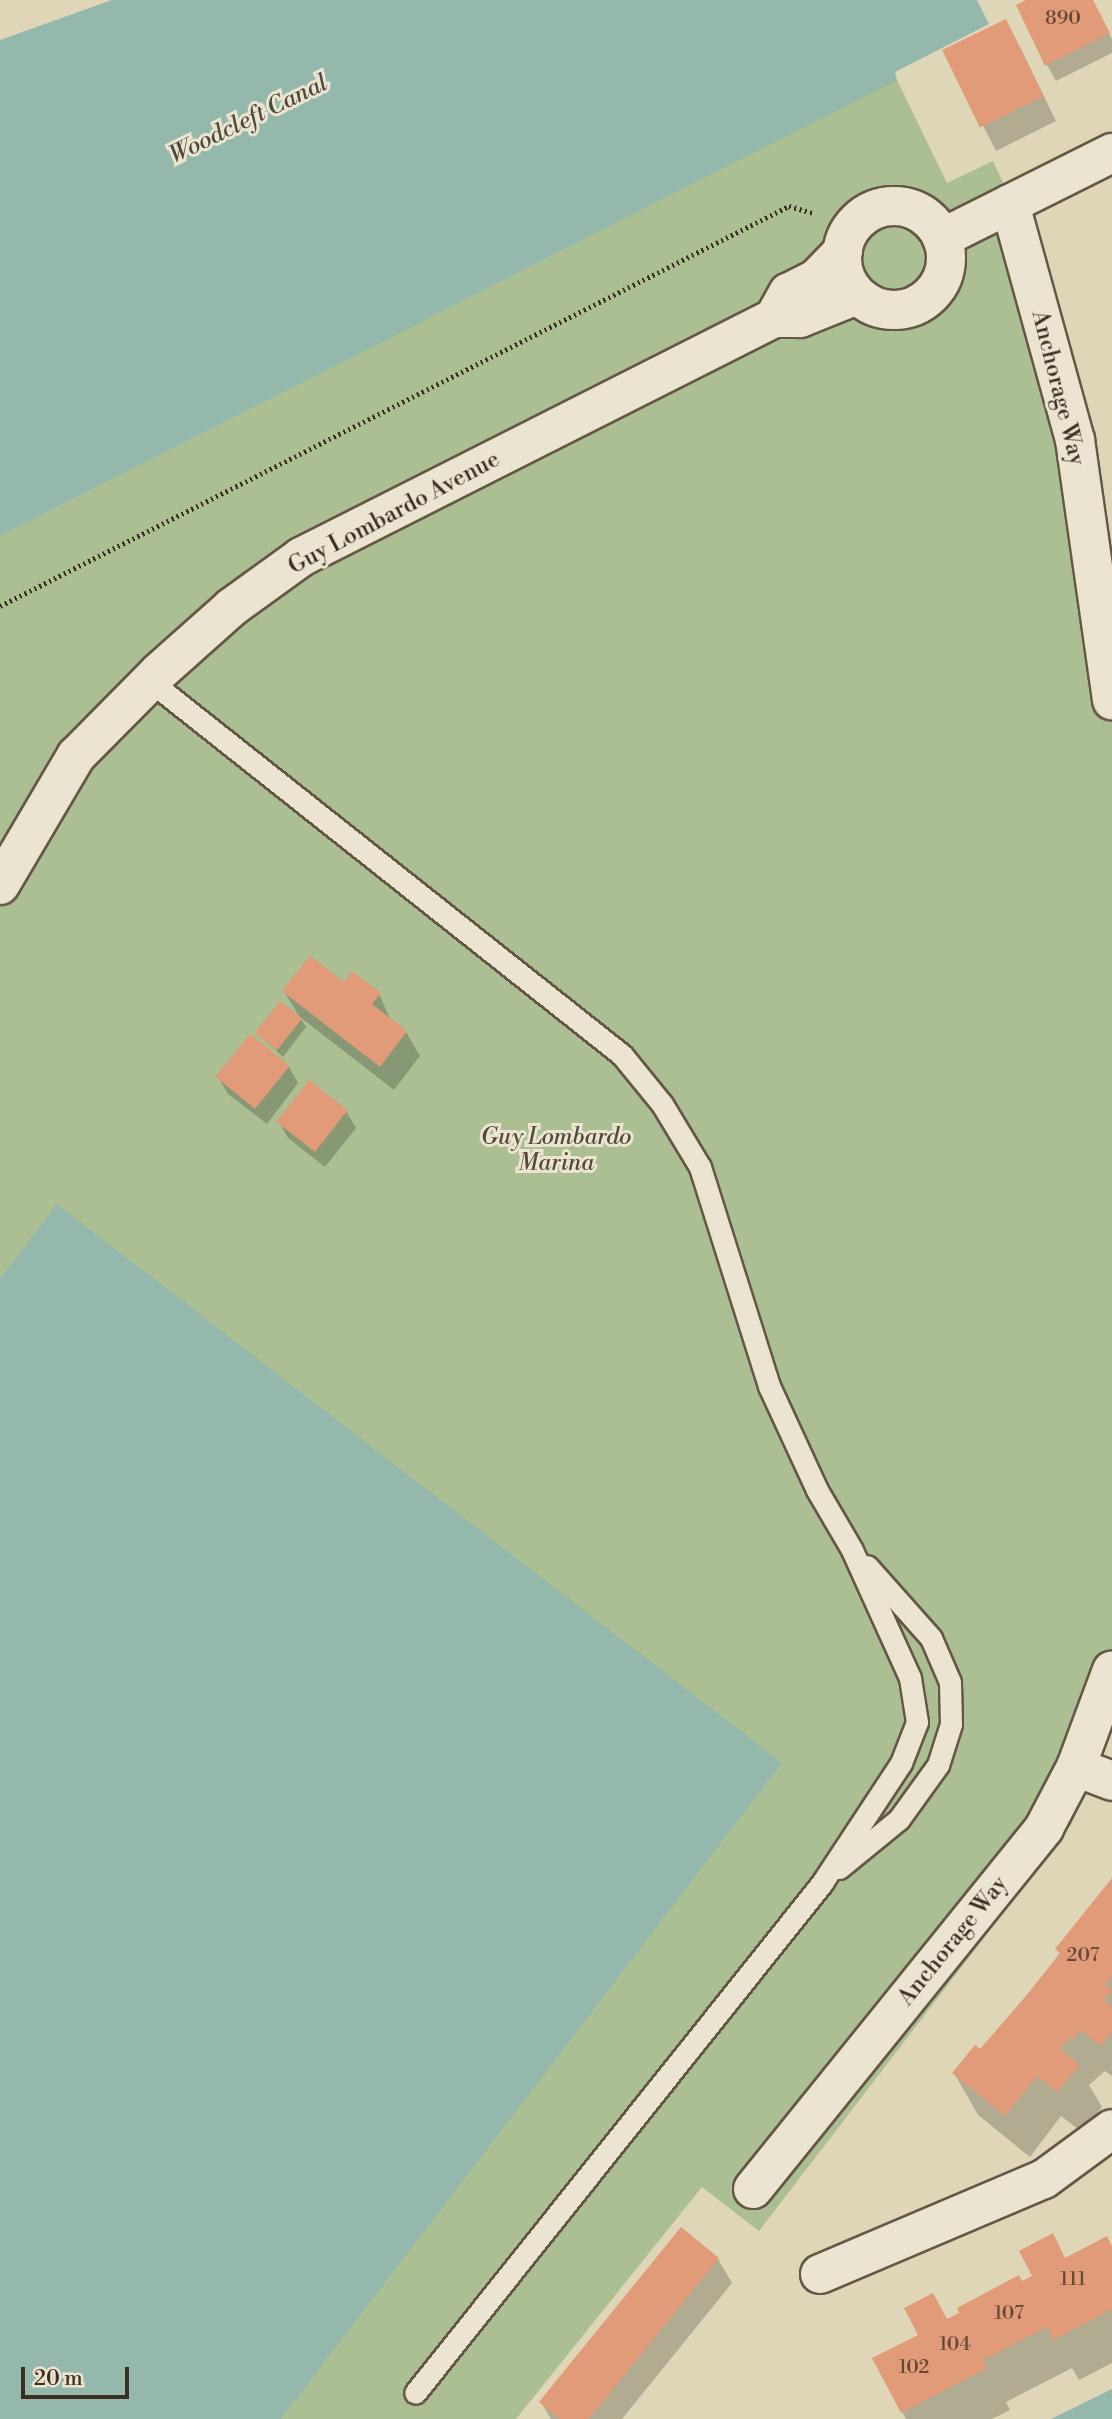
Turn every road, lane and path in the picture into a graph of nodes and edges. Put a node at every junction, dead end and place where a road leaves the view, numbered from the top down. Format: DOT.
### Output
graph roads {
  1 [pos="1112,153"];
  2 [pos="1010,204"];
  3 [pos="813,213"];
  4 [pos="942,238"];
  5 [pos="842,251"];
  6 [pos="857,295"];
  7 [pos="774,318"];
  8 [pos="0,606"];
  9 [pos="1108,638"];
  10 [pos="150,681"];
  11 [pos="1112,700"];
  12 [pos="0,885"];
  13 [pos="852,1550"];
  14 [pos="1112,1670"];
  15 [pos="1076,1767"];
  16 [pos="1112,1781"];
  17 [pos="821,1883"];
  18 [pos="1112,2129"];
  19 [pos="753,2189"];
  20 [pos="820,2274"];
  21 [pos="415,2393"];
  1 -- 2 [label="street"];
  2 -- 4 [label="street"];
  2 -- 9 [label="street, Anchorage Way"];
  3 -- 8 [label="path"];
  4 -- 5 [label="street, Guy Lombardo Avenue"];
  4 -- 6 [label="street"];
  5 -- 6 [label="street"];
  5 -- 7 [label="street, Guy Lombardo Avenue"];
  6 -- 7 [label="street, Guy Lombardo Avenue"];
  7 -- 10 [label="street, Guy Lombardo Avenue"];
  9 -- 11 [label="street, Anchorage Way"];
  10 -- 12 [label="street, Guy Lombardo Avenue"];
  10 -- 13 [label="lane"];
  13 -- 17 [label="lane"];
  13 -- 17 [label="lane"];
  14 -- 15 [label="street, Anchorage Way"];
  15 -- 16 [label="street"];
  15 -- 19 [label="street, Anchorage Way"];
  17 -- 21 [label="lane"];
  18 -- 20 [label="street"];
}
